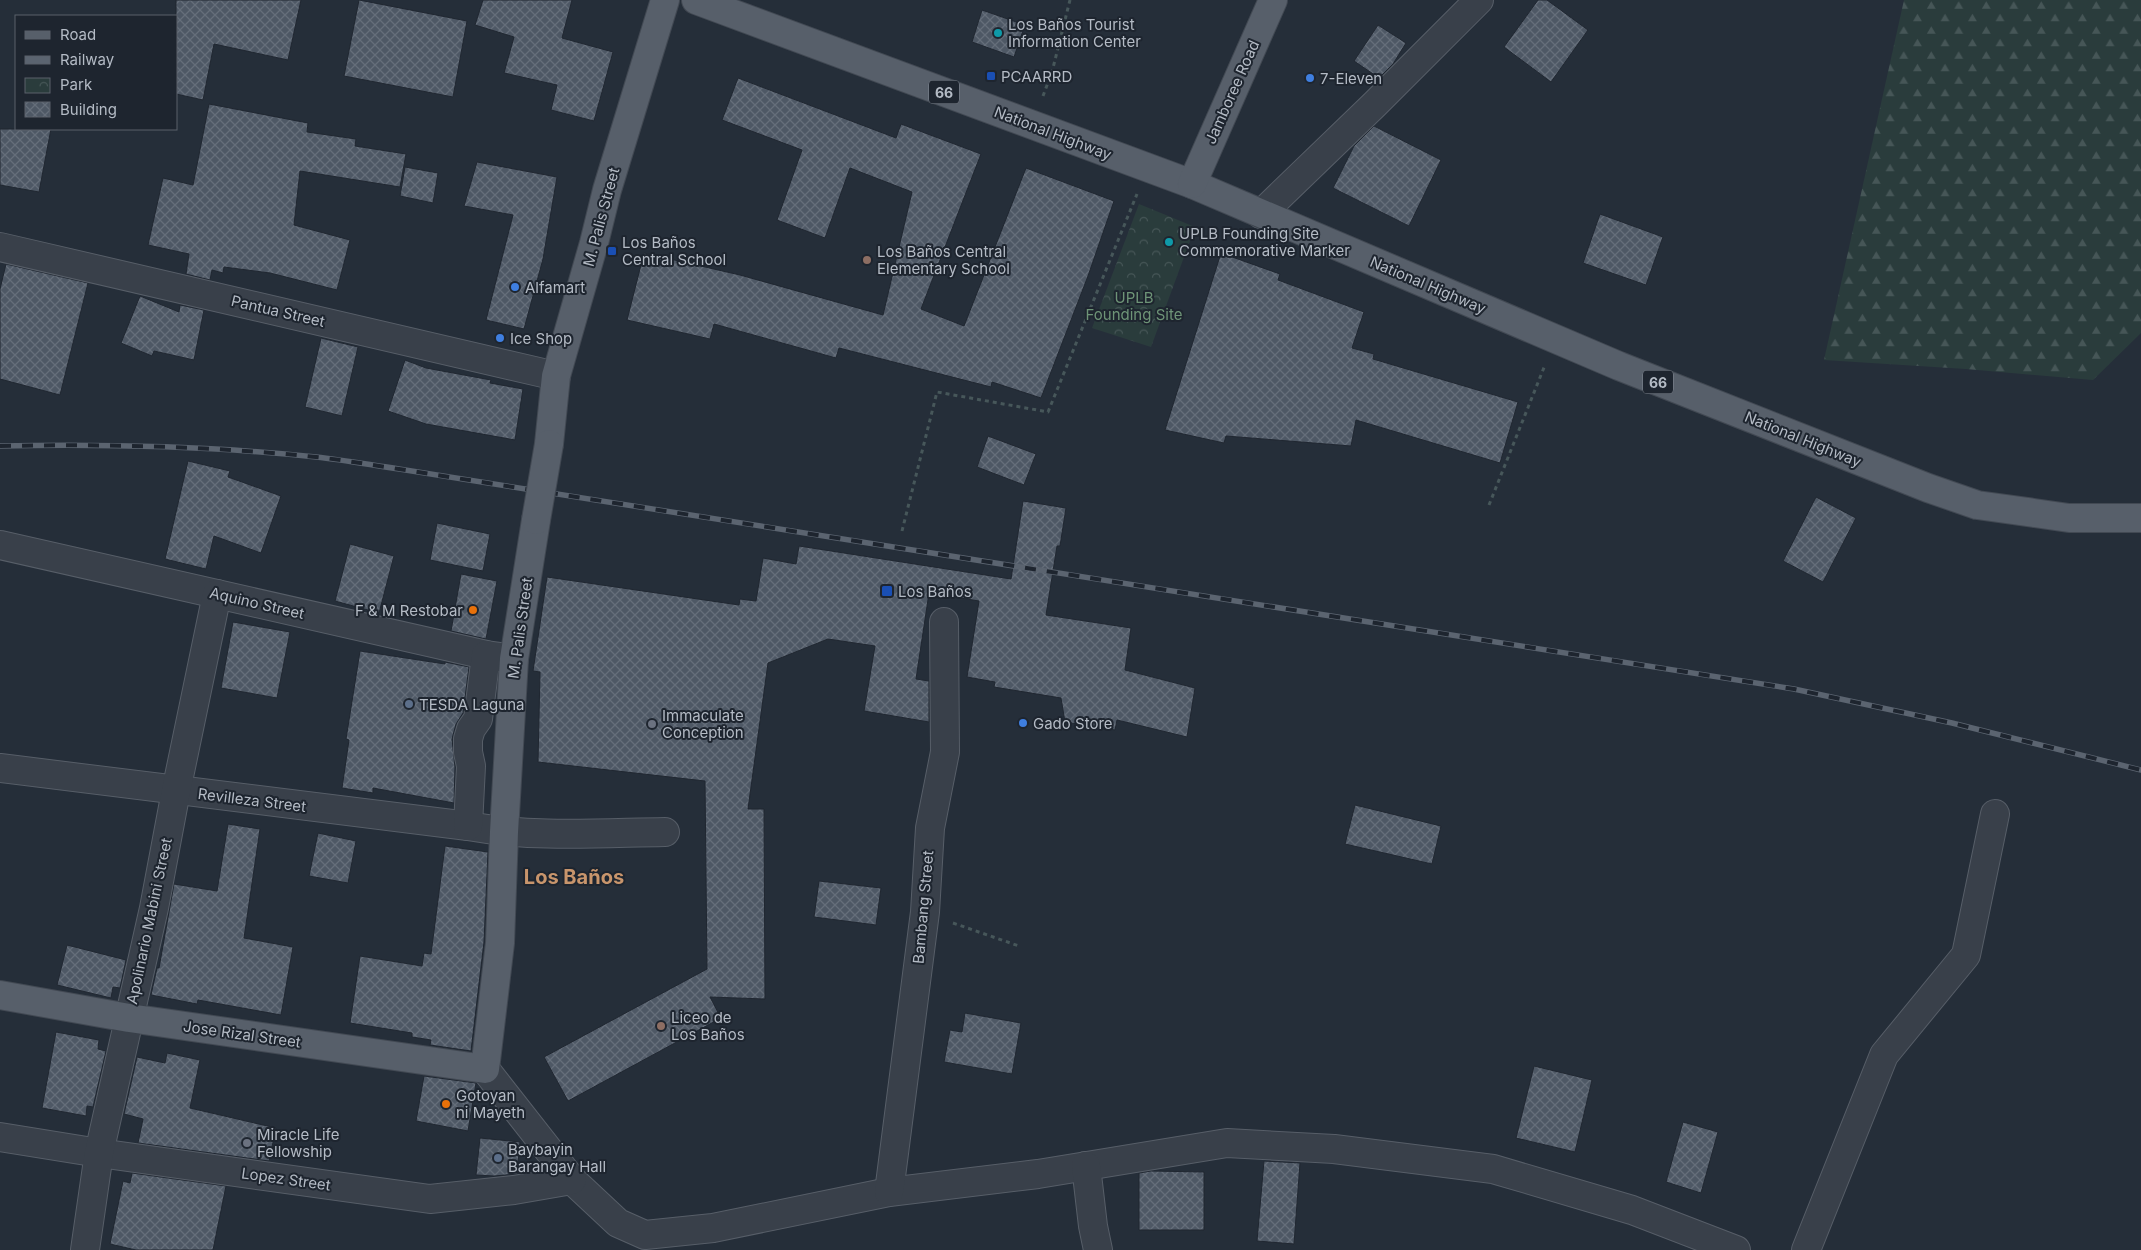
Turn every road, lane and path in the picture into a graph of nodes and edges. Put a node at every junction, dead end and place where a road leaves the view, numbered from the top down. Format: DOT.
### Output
graph roads {
  1 [pos="665,0"];
  2 [pos="696,0"];
  3 [pos="1070,0"];
  4 [pos="1273,0"];
  5 [pos="1479,0"];
  6 [pos="1033,125"];
  7 [pos="1148,168"];
  8 [pos="1192,184"];
  9 [pos="1261,214"];
  10 [pos="0,247"];
  11 [pos="1556,339"];
  12 [pos="556,376"];
  13 [pos="1489,505"];
  14 [pos="2141,518"];
  15 [pos="902,531"];
  16 [pos="0,545"];
  17 [pos="217,594"];
  18 [pos="944,622"];
  19 [pos="486,654"];
  20 [pos="514,659"];
  21 [pos="0,768"];
  22 [pos="176,790"];
  23 [pos="1995,814"];
  24 [pos="468,826"];
  25 [pos="504,832"];
  26 [pos="665,832"];
  27 [pos="925,912"];
  28 [pos="1019,946"];
  29 [pos="0,995"];
  30 [pos="129,1018"];
  31 [pos="485,1069"];
  32 [pos="0,1137"];
  33 [pos="100,1153"];
  34 [pos="1086,1166"];
  35 [pos="572,1180"];
  36 [pos="889,1192"];
  37 [pos="715,1239"];
  38 [pos="85,1250"];
  39 [pos="1098,1250"];
  40 [pos="1736,1250"];
  41 [pos="1806,1250"];
  1 -- 12 [label="main road, M. Palis Street"];
  2 -- 6 [label="main road, National Highway / 66"];
  3 -- 6 [label="path"];
  4 -- 8 [label="main road, Jamboree Road"];
  5 -- 9 [label="street"];
  6 -- 7 [label="main road, National Highway / 66"];
  7 -- 8 [label="main road, National Highway / 66"];
  7 -- 15 [label="path"];
  8 -- 9 [label="main road, National Highway / 66"];
  9 -- 11 [label="main road, National Highway / 66"];
  10 -- 12 [label="street, Pantua Street"];
  11 -- 13 [label="path"];
  11 -- 14 [label="main road, National Highway / 66"];
  12 -- 20 [label="main road, M. Palis Street, bridge"];
  16 -- 17 [label="street, Aquino Street"];
  17 -- 19 [label="street, Aquino Street"];
  17 -- 22 [label="street, Apolinario Mabini Street"];
  18 -- 27 [label="street, Bambang Street"];
  19 -- 20 [label="street, Aquino Street"];
  19 -- 24 [label="street"];
  20 -- 25 [label="main road, M. Palis Street"];
  21 -- 22 [label="street, Revilleza Street"];
  22 -- 24 [label="street, Revilleza Street"];
  22 -- 30 [label="street, Apolinario Mabini Street"];
  23 -- 41 [label="street"];
  24 -- 25 [label="street, Revilleza Street"];
  25 -- 26 [label="street, Revilleza Street"];
  25 -- 31 [label="main road, M. Palis Street"];
  27 -- 28 [label="path"];
  27 -- 36 [label="street, Bambang Street"];
  29 -- 30 [label="main road, Jose Rizal Street"];
  30 -- 31 [label="main road, Jose Rizal Street"];
  30 -- 33 [label="street, Apolinario Mabini Street"];
  31 -- 35 [label="street"];
  32 -- 33 [label="street, Lopez Street"];
  33 -- 35 [label="street, Lopez Street"];
  33 -- 38 [label="street, Apolinario Mabini Street"];
  34 -- 36 [label="street"];
  34 -- 39 [label="street"];
  34 -- 40 [label="street"];
  35 -- 37 [label="street"];
  36 -- 37 [label="street"];
}
